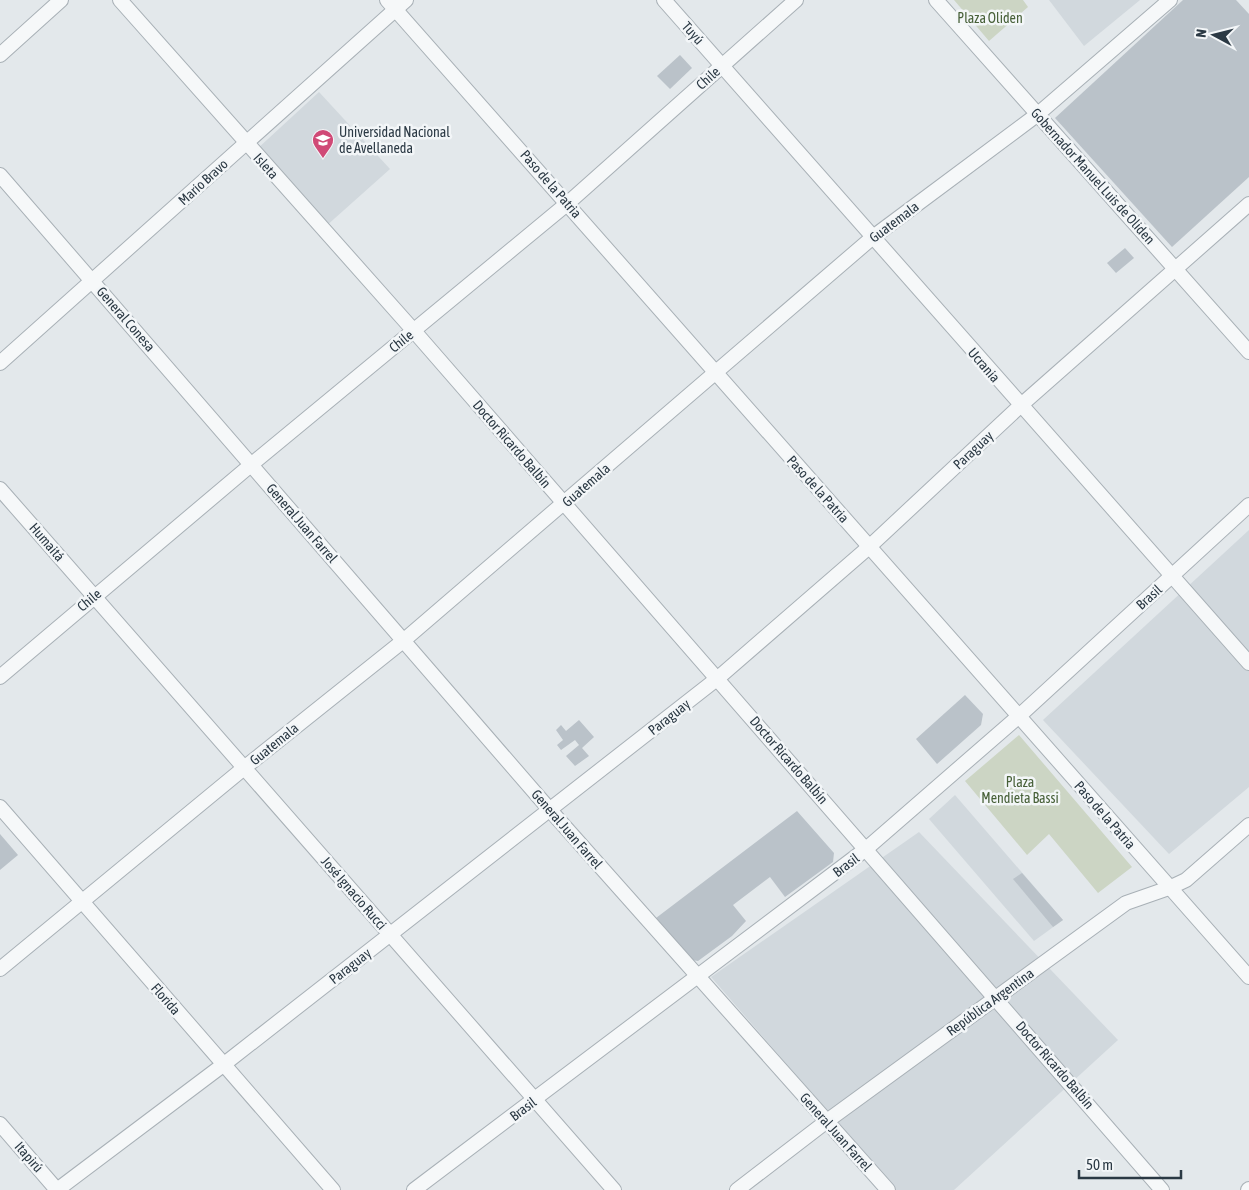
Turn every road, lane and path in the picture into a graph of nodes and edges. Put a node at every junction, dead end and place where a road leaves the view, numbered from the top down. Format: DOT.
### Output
graph roads {
  1 [pos="61,0"];
  2 [pos="120,0"];
  3 [pos="664,0"];
  4 [pos="796,0"];
  5 [pos="936,0"];
  6 [pos="1170,0"];
  7 [pos="396,3"];
  8 [pos="0,55"];
  9 [pos="722,65"];
  10 [pos="1038,114"];
  11 [pos="245,143"];
  12 [pos="0,175"];
  13 [pos="568,203"];
  14 [pos="1249,204"];
  15 [pos="872,237"];
  16 [pos="1176,269"];
  17 [pos="93,281"];
  18 [pos="414,331"];
  19 [pos="1249,352"];
  20 [pos="0,363"];
  21 [pos="714,373"];
  22 [pos="1020,406"];
  23 [pos="252,464"];
  24 [pos="0,489"];
  25 [pos="564,504"];
  26 [pos="1249,505"];
  27 [pos="869,547"];
  28 [pos="1173,576"];
  29 [pos="94,596"];
  30 [pos="403,641"];
  31 [pos="1249,663"];
  32 [pos="0,677"];
  33 [pos="718,678"];
  34 [pos="1018,716"];
  35 [pos="244,768"];
  36 [pos="0,807"];
  37 [pos="550,810"];
  38 [pos="1249,825"];
  39 [pos="866,849"];
  40 [pos="1169,888"];
  41 [pos="82,902"];
  42 [pos="390,935"];
  43 [pos="0,969"];
  44 [pos="1249,977"];
  45 [pos="698,978"];
  46 [pos="996,998"];
  47 [pos="223,1065"];
  48 [pos="536,1100"];
  49 [pos="827,1121"];
  50 [pos="0,1124"];
  51 [pos="57,1190"];
  52 [pos="333,1190"];
  53 [pos="414,1190"];
  54 [pos="614,1190"];
  55 [pos="736,1190"];
  56 [pos="888,1190"];
  57 [pos="1162,1190"];
  1 -- 8 [label="street"];
  2 -- 11 [label="street, Isleta"];
  3 -- 9 [label="street, Tuyú"];
  4 -- 9 [label="street, Chile"];
  5 -- 10 [label="street, Gobernador Manuel Luis de Oliden"];
  6 -- 10 [label="street, Guatemala"];
  7 -- 11 [label="street, Mario Bravo"];
  7 -- 13 [label="street, Paso de la Patria"];
  9 -- 13 [label="street, Chile"];
  9 -- 15 [label="street, Ucrania"];
  10 -- 15 [label="street, Guatemala"];
  10 -- 16 [label="street, Gobernador Manuel Luis de Oliden"];
  11 -- 17 [label="street, Mario Bravo"];
  11 -- 18 [label="street, Isleta"];
  12 -- 17 [label="street, General Conesa"];
  13 -- 18 [label="street, Chile"];
  13 -- 21 [label="street, Paso de la Patria"];
  14 -- 16 [label="street, Paraguay"];
  15 -- 21 [label="street, Guatemala"];
  15 -- 22 [label="street, Ucrania"];
  16 -- 19 [label="street, Gobernador Manuel Luis de Oliden"];
  16 -- 22 [label="street, Paraguay"];
  17 -- 20 [label="street, Mario Bravo"];
  17 -- 23 [label="street, General Conesa"];
  18 -- 23 [label="street, Chile"];
  18 -- 25 [label="street, Doctor Ricardo Balbín"];
  21 -- 25 [label="street, Guatemala"];
  21 -- 27 [label="street, Paso de la Patria"];
  22 -- 27 [label="street, Paraguay"];
  22 -- 28 [label="street, Ucrania"];
  23 -- 29 [label="street, Chile"];
  23 -- 30 [label="street, General Juan Farrel"];
  24 -- 29 [label="street, Humaitá"];
  25 -- 30 [label="street, Guatemala"];
  25 -- 33 [label="street, Doctor Ricardo Balbín"];
  26 -- 28 [label="street, Brasil"];
  27 -- 33 [label="street, Paraguay"];
  27 -- 34 [label="street, Paso de la Patria"];
  28 -- 31 [label="street, Ucrania"];
  28 -- 34 [label="street, Brasil"];
  29 -- 32 [label="street, Chile"];
  29 -- 35 [label="street, José Ignacio Rucci"];
  30 -- 35 [label="street, Guatemala"];
  30 -- 37 [label="street, General Juan Farrel"];
  33 -- 37 [label="street, Paraguay"];
  33 -- 39 [label="street, Doctor Ricardo Balbín"];
  34 -- 39 [label="street, Brasil"];
  34 -- 40 [label="street, Paso de la Patria"];
  35 -- 41 [label="street, Guatemala"];
  35 -- 42 [label="street, José Ignacio Rucci"];
  36 -- 41 [label="street, Florida"];
  37 -- 42 [label="street, Paraguay"];
  37 -- 45 [label="street, General Juan Farrel"];
  38 -- 40 [label="street, República Argentina"];
  39 -- 45 [label="street, Brasil"];
  39 -- 46 [label="street, Doctor Ricardo Balbín"];
  40 -- 44 [label="street, Paso de la Patria"];
  40 -- 46 [label="street, República Argentina"];
  41 -- 43 [label="street, Guatemala"];
  41 -- 47 [label="street, Florida"];
  42 -- 47 [label="street, Paraguay"];
  42 -- 48 [label="street, José Ignacio Rucci"];
  45 -- 48 [label="street, Brasil"];
  45 -- 49 [label="street, General Juan Farrel"];
  46 -- 49 [label="street, República Argentina"];
  46 -- 57 [label="street, Doctor Ricardo Balbín"];
  47 -- 51 [label="street, Paraguay"];
  47 -- 52 [label="street, Florida"];
  48 -- 53 [label="street, Brasil"];
  48 -- 54 [label="street, José Ignacio Rucci"];
  49 -- 55 [label="street, República Argentina"];
  49 -- 56 [label="street, General Juan Farrel"];
  50 -- 51 [label="street, Itapirú"];
}
